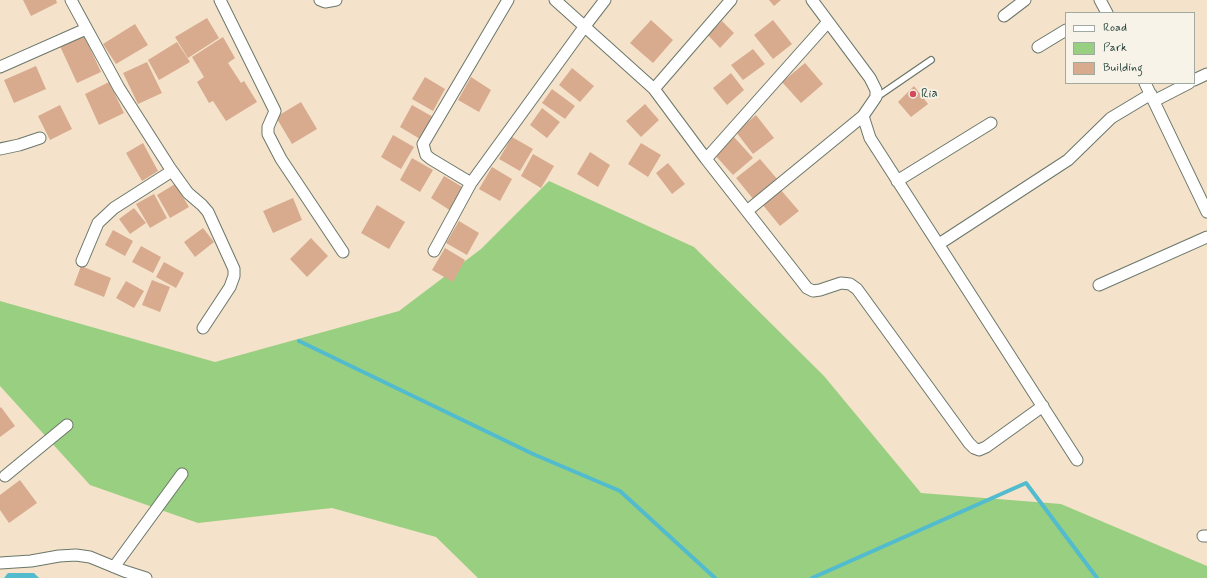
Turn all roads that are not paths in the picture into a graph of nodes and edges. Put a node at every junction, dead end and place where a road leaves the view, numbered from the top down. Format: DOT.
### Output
graph roads {
  1 [pos="71,0"];
  2 [pos="220,0"];
  3 [pos="320,0"];
  4 [pos="336,0"];
  5 [pos="508,0"];
  6 [pos="555,0"];
  7 [pos="605,0"];
  8 [pos="731,0"];
  9 [pos="812,0"];
  10 [pos="1025,0"];
  11 [pos="1004,16"];
  12 [pos="828,22"];
  13 [pos="585,26"];
  14 [pos="86,28"];
  15 [pos="1065,31"];
  16 [pos="1038,47"];
  17 [pos="931,60"];
  18 [pos="0,67"];
  19 [pos="1207,74"];
  20 [pos="1195,80"];
  21 [pos="1145,84"];
  22 [pos="1187,84"];
  23 [pos="654,90"];
  24 [pos="876,97"];
  25 [pos="1152,98"];
  26 [pos="863,116"];
  27 [pos="991,123"];
  28 [pos="40,138"];
  29 [pos="0,149"];
  30 [pos="706,159"];
  31 [pos="172,171"];
  32 [pos="897,181"];
  33 [pos="471,183"];
  34 [pos="747,211"];
  35 [pos="1207,212"];
  36 [pos="1207,237"];
  37 [pos="939,244"];
  38 [pos="434,251"];
  39 [pos="343,252"];
  40 [pos="82,261"];
  41 [pos="1099,285"];
  42 [pos="202,328"];
  43 [pos="1043,406"];
  44 [pos="67,425"];
  45 [pos="1076,460"];
  46 [pos="182,474"];
  47 [pos="2,476"];
  48 [pos="0,563"];
  49 [pos="114,567"];
  50 [pos="146,578"];
  1 -- 14 [label="street"];
  2 -- 39 [label="street"];
  3 -- 4 [label="street"];
  5 -- 33 [label="street"];
  6 -- 13 [label="street"];
  7 -- 13 [label="street"];
  8 -- 23 [label="street"];
  9 -- 12 [label="street"];
  10 -- 11 [label="street"];
  12 -- 24 [label="street"];
  12 -- 30 [label="street"];
  13 -- 23 [label="street"];
  13 -- 33 [label="street"];
  14 -- 18 [label="street"];
  14 -- 31 [label="street"];
  15 -- 16 [label="street"];
  17 -- 24 [label="lane"];
  19 -- 20 [label="street"];
  21 -- 25 [label="street"];
  22 -- 25 [label="street"];
  23 -- 30 [label="street"];
  24 -- 26 [label="street"];
  25 -- 35 [label="street"];
  25 -- 37 [label="street"];
  26 -- 32 [label="street"];
  26 -- 34 [label="street"];
  27 -- 32 [label="street"];
  28 -- 29 [label="street"];
  30 -- 34 [label="street"];
  31 -- 40 [label="street"];
  31 -- 42 [label="street"];
  32 -- 37 [label="street"];
  33 -- 38 [label="street"];
  34 -- 43 [label="street"];
  36 -- 41 [label="street"];
  37 -- 43 [label="street"];
  43 -- 45 [label="street"];
  44 -- 47 [label="street"];
  46 -- 49 [label="street"];
  48 -- 49 [label="street"];
  49 -- 50 [label="street"];
}
